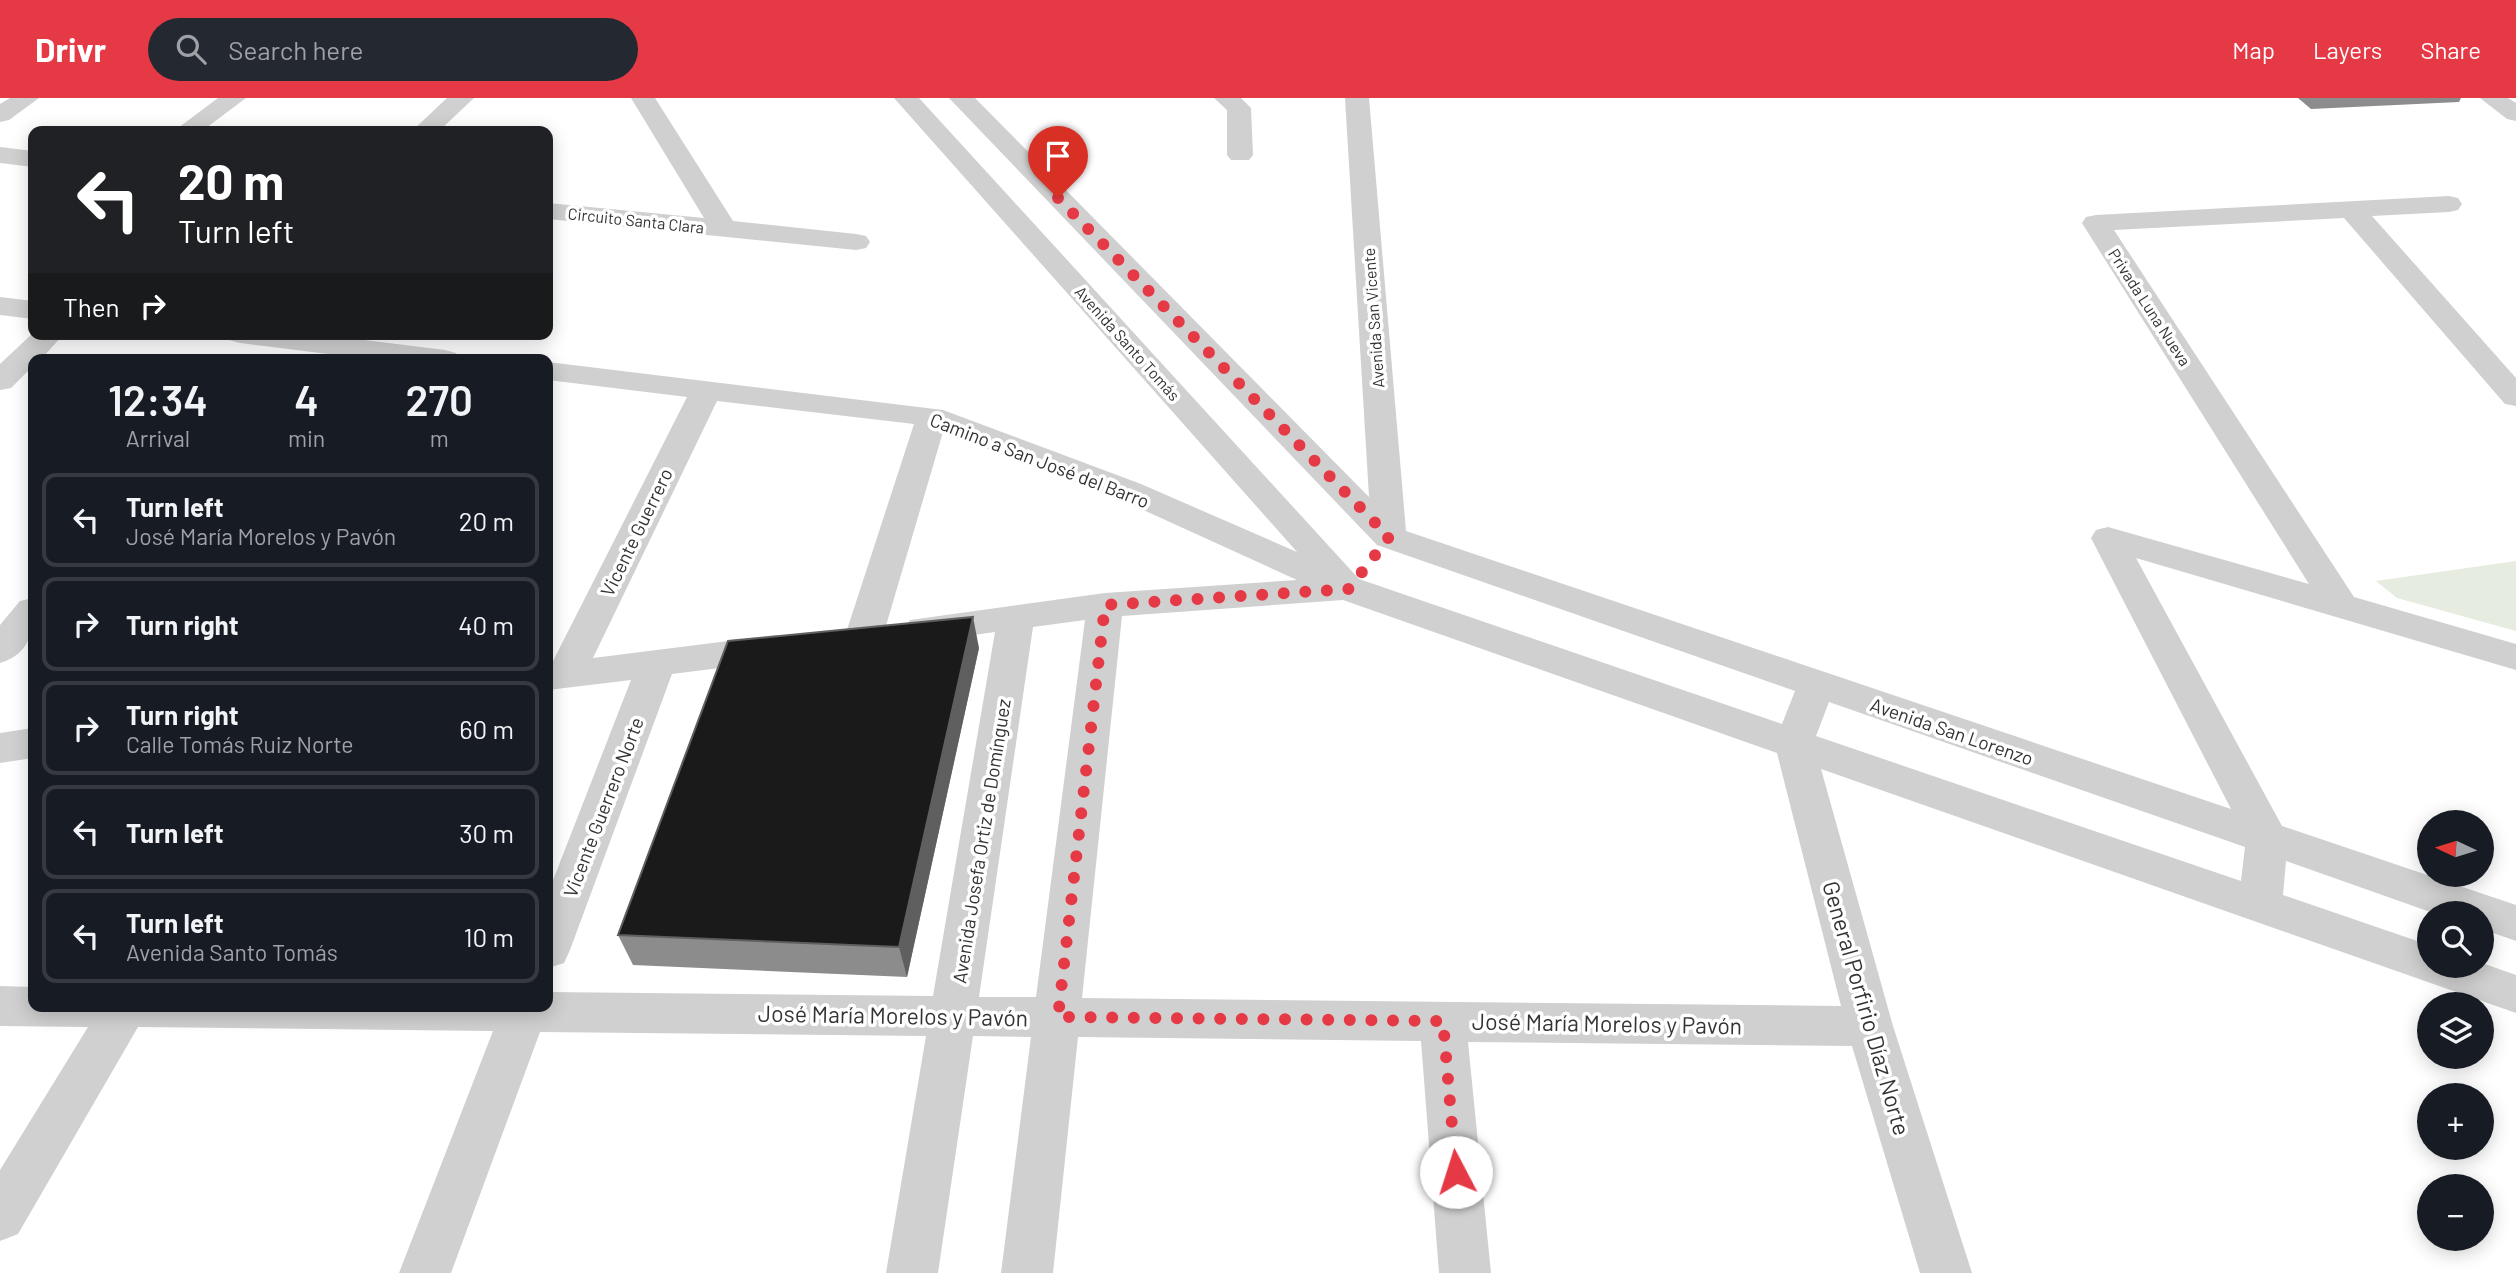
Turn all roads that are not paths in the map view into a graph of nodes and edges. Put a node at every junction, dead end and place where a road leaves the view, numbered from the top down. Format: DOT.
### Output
graph roads {
  1 [pos="27,98"];
  2 [pos="234,98"];
  3 [pos="462,98"];
  4 [pos="643,98"];
  5 [pos="906,98"];
  6 [pos="961,98"];
  7 [pos="1226,98"];
  8 [pos="1357,98"];
  9 [pos="2492,98"];
  10 [pos="2516,114"];
  11 [pos="0,115"];
  12 [pos="193,126"];
  13 [pos="430,126"];
  14 [pos="0,155"];
  15 [pos="1240,155"];
  16 [pos="28,158"];
  17 [pos="2449,204"];
  18 [pos="2351,209"];
  19 [pos="553,212"];
  20 [pos="724,229"];
  21 [pos="856,242"];
  22 [pos="0,306"];
  23 [pos="28,309"];
  24 [pos="43,340"];
  25 [pos="250,343"];
  26 [pos="384,354"];
  27 [pos="553,372"];
  28 [pos="0,380"];
  29 [pos="706,390"];
  30 [pos="2516,397"];
  31 [pos="932,416"];
  32 [pos="1389,537"];
  33 [pos="1349,589"];
  34 [pos="1105,605"];
  35 [pos="2341,606"];
  36 [pos="28,616"];
  37 [pos="1016,616"];
  38 [pos="836,640"];
  39 [pos="0,650"];
  40 [pos="2516,657"];
  41 [pos="657,663"];
  42 [pos="557,676"];
  43 [pos="1817,685"];
  44 [pos="1794,742"];
  45 [pos="28,744"];
  46 [pos="0,748"];
  47 [pos="2267,838"];
  48 [pos="2260,905"];
  49 [pos="2516,923"];
  50 [pos="553,937"];
  51 [pos="2417,960"];
  52 [pos="2470,978"];
  53 [pos="2516,994"];
  54 [pos="0,1006"];
  55 [pos="28,1006"];
  56 [pos="553,1009"];
  57 [pos="122,1012"];
  58 [pos="524,1012"];
  59 [pos="954,1016"];
  60 [pos="1058,1017"];
  61 [pos="1443,1021"];
  62 [pos="1870,1026"];
  63 [pos="0,1217"];
  64 [pos="425,1273"];
  65 [pos="912,1273"];
  66 [pos="1027,1273"];
  67 [pos="1465,1273"];
  68 [pos="1946,1273"];
  1 -- 11 [label="street"];
  2 -- 12 [label="street"];
  3 -- 13 [label="street"];
  4 -- 20 [label="street, Circuito Santa Clara"];
  5 -- 33 [label="street, Avenida Santo Tomás"];
  6 -- 32 [label="street"];
  7 -- 15 [label="street"];
  8 -- 32 [label="street, Avenida San Vicente"];
  9 -- 10 [label="street"];
  14 -- 16 [label="street"];
  17 -- 18 [label="street, Privada Luna Nueva"];
  18 -- 30 [label="street"];
  18 -- 35 [label="street, Privada Luna Nueva"];
  19 -- 20 [label="street, Circuito Santa Clara"];
  20 -- 21 [label="street, Circuito Santa Clara"];
  22 -- 23 [label="street"];
  24 -- 28 [label="street"];
  25 -- 26 [label="street"];
  27 -- 29 [label="street, Camino a San José del Barro"];
  29 -- 31 [label="street, Camino a San José del Barro"];
  29 -- 42 [label="street, Vicente Guerrero"];
  31 -- 33 [label="street, Camino a San José del Barro"];
  31 -- 38 [label="street"];
  32 -- 33 [label="street"];
  32 -- 43 [label="street, Avenida San Lorenzo"];
  33 -- 34 [label="street"];
  33 -- 44 [label="street"];
  34 -- 37 [label="street"];
  34 -- 60 [label="street"];
  35 -- 40 [label="street"];
  35 -- 47 [label="street"];
  36 -- 39 [label="street"];
  37 -- 38 [label="street"];
  37 -- 59 [label="street, Avenida Josefa Ortiz de Domínguez"];
  38 -- 41 [label="street"];
  41 -- 42 [label="street"];
  41 -- 50 [label="street, Vicente Guerrero Norte"];
  43 -- 44 [label="street"];
  43 -- 47 [label="street, Avenida San Lorenzo"];
  44 -- 48 [label="street"];
  44 -- 62 [label="street, General Porfirio Díaz Norte"];
  45 -- 46 [label="street"];
  47 -- 48 [label="street"];
  47 -- 49 [label="street, Avenida San Lorenzo"];
  48 -- 51 [label="street"];
  52 -- 53 [label="street"];
  54 -- 55 [label="street, José María Morelos y Pavón"];
  56 -- 59 [label="street, José María Morelos y Pavón"];
  57 -- 63 [label="street"];
  58 -- 64 [label="street"];
  59 -- 60 [label="street, José María Morelos y Pavón"];
  59 -- 65 [label="street, Avenida Josefa Ortiz de Domínguez"];
  60 -- 61 [label="street, José María Morelos y Pavón"];
  60 -- 66 [label="street"];
  61 -- 62 [label="street, José María Morelos y Pavón"];
  61 -- 67 [label="street"];
  62 -- 68 [label="street, General Porfirio Díaz Norte"];
}
